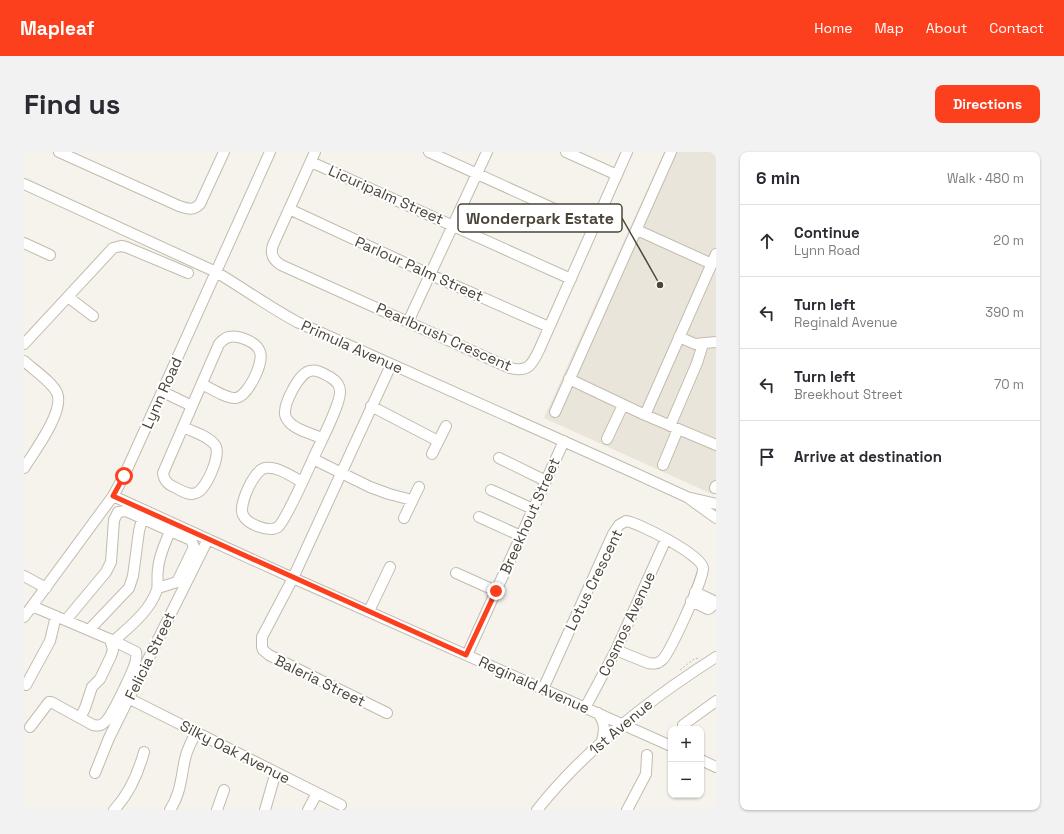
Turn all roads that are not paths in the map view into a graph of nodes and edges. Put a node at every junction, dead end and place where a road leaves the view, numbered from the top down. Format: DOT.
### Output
graph roads {
  1 [pos="59,152"];
  2 [pos="224,152"];
  3 [pos="270,152"];
  4 [pos="315,152"];
  5 [pos="429,152"];
  6 [pos="487,152"];
  7 [pos="566,152"];
  8 [pos="627,152"];
  9 [pos="672,152"];
  10 [pos="311,162"];
  11 [pos="478,174"];
  12 [pos="617,175"];
  13 [pos="24,184"];
  14 [pos="289,209"];
  15 [pos="454,226"];
  16 [pos="594,227"];
  17 [pos="637,230"];
  18 [pos="24,243"];
  19 [pos="716,254"];
  20 [pos="50,255"];
  21 [pos="712,264"];
  22 [pos="216,272"];
  23 [pos="188,273"];
  24 [pos="431,275"];
  25 [pos="571,279"];
  26 [pos="68,297"];
  27 [pos="93,316"];
  28 [pos="408,322"];
  29 [pos="549,327"];
  30 [pos="679,338"];
  31 [pos="716,342"];
  32 [pos="24,344"];
  33 [pos="703,344"];
  34 [pos="24,361"];
  35 [pos="391,365"];
  36 [pos="569,379"];
  37 [pos="202,384"];
  38 [pos="163,392"];
  39 [pos="623,405"];
  40 [pos="192,406"];
  41 [pos="371,406"];
  42 [pos="555,412"];
  43 [pos="645,415"];
  44 [pos="446,426"];
  45 [pos="183,427"];
  46 [pos="674,428"];
  47 [pos="322,438"];
  48 [pos="607,439"];
  49 [pos="438,441"];
  50 [pos="564,441"];
  51 [pos="716,445"];
  52 [pos="432,454"];
  53 [pos="499,458"];
  54 [pos="313,459"];
  55 [pos="663,465"];
  56 [pos="24,468"];
  57 [pos="341,473"];
  58 [pos="546,481"];
  59 [pos="302,482"];
  60 [pos="418,487"];
  61 [pos="491,490"];
  62 [pos="113,496"];
  63 [pos="687,497"];
  64 [pos="412,500"];
  65 [pos="716,504"];
  66 [pos="533,509"];
  67 [pos="479,517"];
  68 [pos="142,518"];
  69 [pos="404,518"];
  70 [pos="716,518"];
  71 [pos="170,531"];
  72 [pos="521,536"];
  73 [pos="208,539"];
  74 [pos="666,539"];
  75 [pos="390,567"];
  76 [pos="456,573"];
  77 [pos="24,576"];
  78 [pos="293,578"];
  79 [pos="46,588"];
  80 [pos="158,588"];
  81 [pos="496,591"];
  82 [pos="693,597"];
  83 [pos="716,602"];
  84 [pos="32,606"];
  85 [pos="369,611"];
  86 [pos="56,616"];
  87 [pos="24,617"];
  88 [pos="66,620"];
  89 [pos="89,630"];
  90 [pos="112,640"];
  91 [pos="616,650"];
  92 [pos="466,655"];
  93 [pos="716,656"];
  94 [pos="26,685"];
  95 [pos="543,689"];
  96 [pos="130,699"];
  97 [pos="716,701"];
  98 [pos="585,708"];
  99 [pos="642,708"];
  100 [pos="387,713"];
  101 [pos="598,713"];
  102 [pos="80,718"];
  103 [pos="623,724"];
  104 [pos="683,725"];
  105 [pos="30,727"];
  106 [pos="196,732"];
  107 [pos="641,732"];
  108 [pos="602,741"];
  109 [pos="668,745"];
  110 [pos="144,752"];
  111 [pos="647,755"];
  112 [pos="704,761"];
  113 [pos="716,767"];
  114 [pos="276,773"];
  115 [pos="95,774"];
  116 [pos="224,790"];
  117 [pos="317,793"];
  118 [pos="341,805"];
  119 [pos="114,810"];
  120 [pos="170,810"];
  121 [pos="217,810"];
  122 [pos="265,810"];
  123 [pos="308,810"];
  124 [pos="537,810"];
  125 [pos="627,810"];
  1 -- 2 [label="street"];
  3 -- 22 [label="street, Lynn Road"];
  4 -- 10 [label="street, Pearlbrush Crescent"];
  5 -- 11 [label="street"];
  6 -- 11 [label="street"];
  7 -- 12 [label="street"];
  8 -- 12 [label="street, Pearlbrush Crescent"];
  9 -- 17 [label="street"];
  10 -- 14 [label="street, Pearlbrush Crescent"];
  10 -- 15 [label="street, Licuripalm Street"];
  11 -- 15 [label="street"];
  11 -- 16 [label="street"];
  12 -- 16 [label="street, Pearlbrush Crescent"];
  13 -- 22 [label="street, Primula Avenue"];
  14 -- 24 [label="street, Parlour Palm Street"];
  14 -- 28 [label="street, Pearlbrush Crescent"];
  15 -- 24 [label="street"];
  15 -- 25 [label="street, Licuripalm Street"];
  16 -- 25 [label="street, Pearlbrush Crescent"];
  17 -- 21 [label="street"];
  17 -- 36 [label="street"];
  18 -- 20 [label="street"];
  19 -- 21 [label="street"];
  21 -- 30 [label="street"];
  22 -- 35 [label="street, Primula Avenue"];
  22 -- 38 [label="street, Lynn Road"];
  23 -- 26 [label="street"];
  24 -- 28 [label="street"];
  24 -- 29 [label="street, Parlour Palm Street"];
  25 -- 29 [label="street, Pearlbrush Crescent"];
  26 -- 27 [label="street"];
  26 -- 32 [label="street"];
  28 -- 29 [label="street, Pearlbrush Crescent"];
  30 -- 33 [label="street"];
  30 -- 43 [label="street"];
  31 -- 33 [label="street"];
  33 -- 46 [label="street"];
  34 -- 56 [label="street"];
  35 -- 41 [label="street"];
  35 -- 50 [label="street, Primula Avenue"];
  36 -- 39 [label="street"];
  36 -- 42 [label="street"];
  37 -- 37 [label="street"];
  37 -- 40 [label="street"];
  38 -- 40 [label="street"];
  38 -- 62 [label="street, Lynn Road"];
  39 -- 43 [label="street"];
  39 -- 48 [label="street"];
  40 -- 45 [label="street"];
  41 -- 49 [label="street"];
  41 -- 57 [label="street"];
  43 -- 46 [label="street"];
  44 -- 49 [label="street"];
  45 -- 45 [label="street"];
  46 -- 51 [label="street"];
  46 -- 55 [label="street"];
  47 -- 47 [label="street"];
  47 -- 54 [label="street"];
  49 -- 52 [label="street"];
  50 -- 58 [label="street, Breekhout Street"];
  50 -- 63 [label="street, Primula Avenue"];
  53 -- 58 [label="street"];
  54 -- 57 [label="street"];
  54 -- 59 [label="street"];
  57 -- 64 [label="street"];
  57 -- 78 [label="street"];
  58 -- 66 [label="street, Breekhout Street"];
  59 -- 59 [label="street"];
  60 -- 64 [label="street"];
  61 -- 66 [label="street"];
  62 -- 73 [label="street, Reginald Avenue"];
  62 -- 79 [label="street, Lynn Road"];
  63 -- 65 [label="street, Primula Avenue"];
  63 -- 70 [label="street, Primula Avenue"];
  64 -- 69 [label="street"];
  66 -- 72 [label="street, Breekhout Street"];
  67 -- 72 [label="street"];
  68 -- 71 [label="street"];
  68 -- 88 [label="street"];
  68 -- 89 [label="street"];
  71 -- 80 [label="street"];
  71 -- 80 [label="street"];
  72 -- 81 [label="street, Breekhout Street"];
  73 -- 78 [label="street, Reginald Avenue"];
  73 -- 96 [label="street, Felicia Street"];
  74 -- 82 [label="street, Lotus Crescent"];
  74 -- 91 [label="street, Cosmos Avenue"];
  74 -- 95 [label="street, Lotus Crescent"];
  75 -- 85 [label="street"];
  76 -- 81 [label="street"];
  77 -- 79 [label="street"];
  78 -- 85 [label="street, Reginald Avenue"];
  78 -- 100 [label="street, Baleria Street"];
  79 -- 84 [label="street, Lynn Road"];
  80 -- 90 [label="street"];
  81 -- 92 [label="street, Breekhout Street"];
  82 -- 83 [label="street"];
  82 -- 91 [label="street, Lotus Crescent"];
  84 -- 86 [label="street"];
  84 -- 87 [label="street, Lynn Road"];
  85 -- 92 [label="street, Reginald Avenue"];
  86 -- 88 [label="street"];
  86 -- 94 [label="street"];
  88 -- 89 [label="street"];
  89 -- 90 [label="street"];
  90 -- 102 [label="street"];
  90 -- 102 [label="street"];
  91 -- 98 [label="street, Cosmos Avenue"];
  92 -- 95 [label="street, Reginald Avenue"];
  93 -- 99 [label="street, 1st Avenue"];
  95 -- 98 [label="street, Reginald Avenue"];
  96 -- 106 [label="street, Silky Oak Avenue"];
  96 -- 115 [label="street, Felicia Street"];
  97 -- 104 [label="street"];
  98 -- 101 [label="street, Reginald Avenue"];
  99 -- 103 [label="street, 1st Avenue"];
  99 -- 107 [label="street"];
  101 -- 103 [label="street, Reginald Avenue"];
  101 -- 108 [label="street"];
  102 -- 105 [label="street"];
  103 -- 107 [label="street, Reginald Avenue"];
  103 -- 108 [label="street, 1st Avenue"];
  106 -- 114 [label="street, Silky Oak Avenue"];
  106 -- 120 [label="street"];
  107 -- 109 [label="street, Reginald Avenue"];
  108 -- 124 [label="street, 1st Avenue"];
  110 -- 119 [label="street"];
  111 -- 125 [label="street"];
  112 -- 113 [label="street"];
  114 -- 117 [label="street, Silky Oak Avenue"];
  114 -- 122 [label="street"];
  116 -- 121 [label="street"];
  117 -- 118 [label="street, Silky Oak Avenue"];
  117 -- 123 [label="street"];
}
